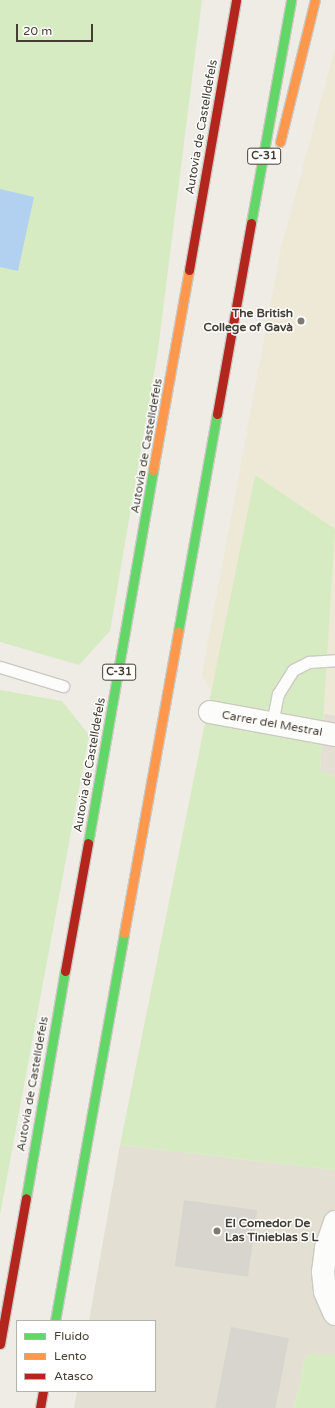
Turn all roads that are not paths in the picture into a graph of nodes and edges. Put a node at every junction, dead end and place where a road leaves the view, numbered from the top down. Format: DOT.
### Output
graph roads {
  1 [pos="236,0"];
  2 [pos="291,0"];
  3 [pos="315,0"];
  4 [pos="277,152"];
  5 [pos="269,182"];
  6 [pos="236,311"];
  7 [pos="335,660"];
  8 [pos="0,667"];
  9 [pos="63,686"];
  10 [pos="210,712"];
  11 [pos="272,724"];
  12 [pos="335,735"];
  13 [pos="335,1222"];
  14 [pos="335,1314"];
  15 [pos="55,1320"];
  16 [pos="0,1344"];
  17 [pos="43,1392"];
  18 [pos="40,1408"];
  1 -- 16 [label="highway, Autovia de Castelldefels / C-31"];
  2 -- 6 [label="highway, C-31"];
  3 -- 4 [label="highway"];
  5 -- 6 [label="highway"];
  6 -- 15 [label="highway, C-31"];
  7 -- 11 [label="lane"];
  8 -- 9 [label="lane"];
  10 -- 11 [label="street, Carrer del Mestral"];
  11 -- 12 [label="street, Carrer del Mestral"];
  13 -- 14 [label="street"];
  17 -- 18 [label="highway"];
}
